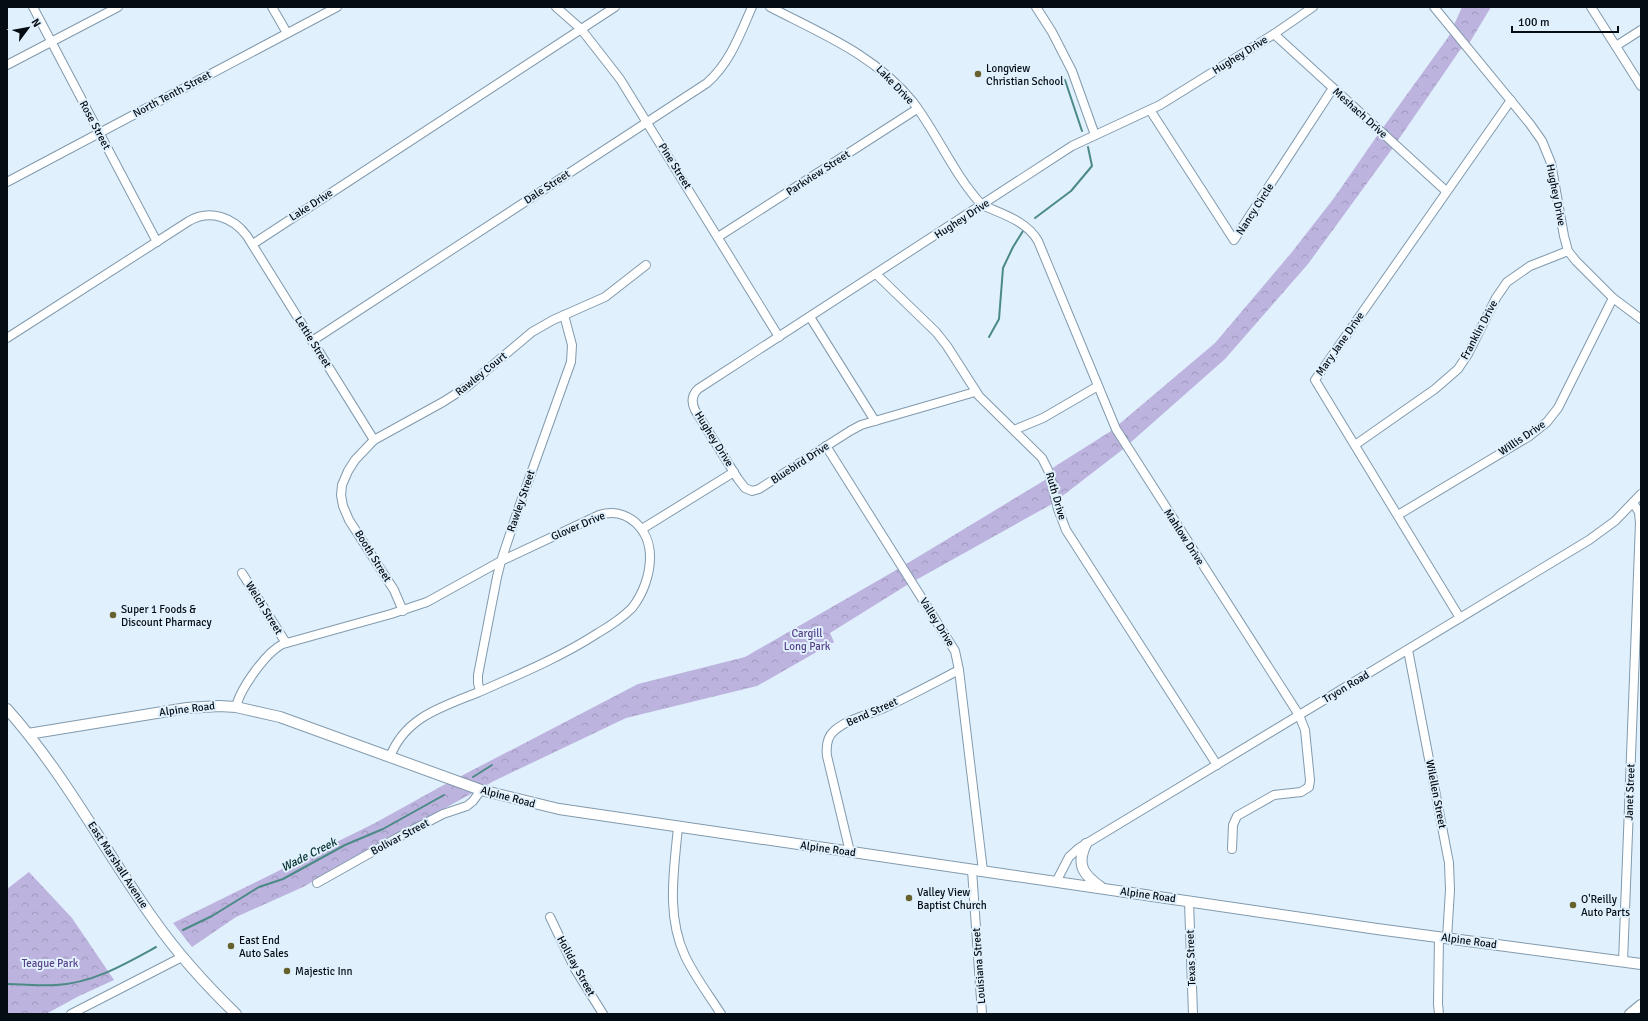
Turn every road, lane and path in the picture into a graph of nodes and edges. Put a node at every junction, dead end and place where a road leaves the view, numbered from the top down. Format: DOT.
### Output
graph roads {
  1 [pos="33,7"];
  2 [pos="118,7"];
  3 [pos="272,7"];
  4 [pos="336,7"];
  5 [pos="556,7"];
  6 [pos="615,7"];
  7 [pos="752,7"];
  8 [pos="770,7"];
  9 [pos="1036,7"];
  10 [pos="1313,7"];
  11 [pos="1434,7"];
  12 [pos="1591,7"];
  13 [pos="581,29"];
  14 [pos="1641,30"];
  15 [pos="287,33"];
  16 [pos="1274,34"];
  17 [pos="51,42"];
  18 [pos="1616,46"];
  19 [pos="7,65"];
  20 [pos="1641,86"];
  21 [pos="1333,88"];
  22 [pos="1511,100"];
  23 [pos="917,108"];
  24 [pos="1150,110"];
  25 [pos="647,122"];
  26 [pos="99,132"];
  27 [pos="1095,135"];
  28 [pos="7,182"];
  29 [pos="1446,191"];
  30 [pos="982,205"];
  31 [pos="718,237"];
  32 [pos="157,242"];
  33 [pos="253,244"];
  34 [pos="1568,251"];
  35 [pos="646,265"];
  36 [pos="876,274"];
  37 [pos="1613,298"];
  38 [pos="564,316"];
  39 [pos="810,317"];
  40 [pos="1641,319"];
  41 [pos="779,337"];
  42 [pos="7,338"];
  43 [pos="312,341"];
  44 [pos="1098,386"];
  45 [pos="975,392"];
  46 [pos="875,421"];
  47 [pos="1014,430"];
  48 [pos="374,440"];
  49 [pos="1355,445"];
  50 [pos="826,446"];
  51 [pos="734,472"];
  52 [pos="1641,494"];
  53 [pos="342,502"];
  54 [pos="1633,503"];
  55 [pos="1398,515"];
  56 [pos="642,529"];
  57 [pos="501,561"];
  58 [pos="242,574"];
  59 [pos="403,611"];
  60 [pos="1460,618"];
  61 [pos="286,643"];
  62 [pos="1408,650"];
  63 [pos="959,670"];
  64 [pos="480,691"];
  65 [pos="236,707"];
  66 [pos="7,709"];
  67 [pos="1299,715"];
  68 [pos="28,734"];
  69 [pos="390,757"];
  70 [pos="1217,765"];
  71 [pos="481,790"];
  72 [pos="678,827"];
  73 [pos="1086,844"];
  74 [pos="1232,849"];
  75 [pos="850,852"];
  76 [pos="978,870"];
  77 [pos="1056,882"];
  78 [pos="316,883"];
  79 [pos="1104,889"];
  80 [pos="1189,902"];
  81 [pos="550,917"];
  82 [pos="1443,938"];
  83 [pos="182,957"];
  84 [pos="1623,962"];
  85 [pos="1641,964"];
  86 [pos="1641,1005"];
  87 [pos="71,1014"];
  88 [pos="236,1014"];
  89 [pos="603,1014"];
  90 [pos="721,1014"];
  91 [pos="982,1014"];
  92 [pos="1193,1014"];
  93 [pos="1439,1014"];
  94 [pos="1630,1014"];
  1 -- 17 [label="street, Rose Street"];
  2 -- 17 [label="street"];
  3 -- 15 [label="street"];
  4 -- 15 [label="street, North Tenth Street"];
  5 -- 13 [label="street, Pine Street"];
  6 -- 13 [label="street, Lake Drive"];
  7 -- 25 [label="street, Dale Street"];
  8 -- 23 [label="street, Lake Drive"];
  9 -- 27 [label="street"];
  10 -- 16 [label="street, Hughey Drive"];
  11 -- 22 [label="street, Hughey Drive"];
  12 -- 18 [label="street"];
  13 -- 25 [label="street, Pine Street"];
  13 -- 33 [label="street, Lake Drive"];
  14 -- 18 [label="street"];
  15 -- 26 [label="street, North Tenth Street"];
  16 -- 21 [label="street, Meshach Drive"];
  16 -- 24 [label="street, Hughey Drive"];
  17 -- 19 [label="street"];
  17 -- 26 [label="street, Rose Street"];
  18 -- 20 [label="street"];
  21 -- 24 [label="street, Nancy Circle"];
  21 -- 29 [label="street, Meshach Drive"];
  22 -- 29 [label="street, Mary Jane Drive"];
  22 -- 34 [label="street, Hughey Drive"];
  23 -- 30 [label="street, Lake Drive"];
  23 -- 31 [label="street, Parkview Street"];
  24 -- 27 [label="street, Hughey Drive"];
  25 -- 31 [label="street, Pine Street"];
  25 -- 43 [label="street, Dale Street"];
  26 -- 28 [label="street, North Tenth Street"];
  26 -- 32 [label="street, Rose Street"];
  27 -- 30 [label="street, Hughey Drive"];
  29 -- 49 [label="street, Mary Jane Drive"];
  30 -- 36 [label="street, Hughey Drive"];
  30 -- 44 [label="street, Mahlow Drive"];
  31 -- 41 [label="street, Pine Street"];
  32 -- 33 [label="street"];
  32 -- 42 [label="street"];
  33 -- 43 [label="street, Lettie Street"];
  34 -- 37 [label="street, Hughey Drive"];
  34 -- 49 [label="street, Franklin Drive"];
  35 -- 38 [label="street, Rawley Court"];
  36 -- 39 [label="street, Hughey Drive"];
  36 -- 45 [label="street, Ruth Drive"];
  37 -- 40 [label="street, Hughey Drive"];
  37 -- 55 [label="street, Willis Drive"];
  38 -- 48 [label="street, Rawley Court"];
  38 -- 57 [label="street, Rawley Street"];
  39 -- 41 [label="street, Hughey Drive"];
  39 -- 46 [label="street"];
  41 -- 51 [label="street, Hughey Drive"];
  43 -- 48 [label="street, Lettie Street"];
  44 -- 47 [label="street"];
  44 -- 67 [label="street, Mahlow Drive"];
  45 -- 46 [label="street, Bluebird Drive"];
  45 -- 47 [label="street, Ruth Drive"];
  46 -- 50 [label="street, Bluebird Drive"];
  47 -- 70 [label="street, Ruth Drive"];
  48 -- 53 [label="street, Rawley Court"];
  49 -- 55 [label="street, Mary Jane Drive"];
  50 -- 51 [label="street, Bluebird Drive"];
  50 -- 63 [label="street, Valley Drive"];
  51 -- 56 [label="street"];
  52 -- 54 [label="street, Tryon Road"];
  53 -- 59 [label="street, Booth Street"];
  54 -- 60 [label="street, Tryon Road"];
  54 -- 84 [label="street, Janet Street"];
  55 -- 60 [label="street, Mary Jane Drive"];
  56 -- 57 [label="street, Glover Drive"];
  56 -- 64 [label="street"];
  57 -- 59 [label="street, Glover Drive"];
  57 -- 64 [label="street, Rawley Street"];
  58 -- 61 [label="street, Welch Street"];
  59 -- 61 [label="street, Glover Drive"];
  60 -- 62 [label="street, Tryon Road"];
  61 -- 65 [label="street, Glover Drive"];
  62 -- 67 [label="street, Tryon Road"];
  62 -- 82 [label="street, Wilellen Street"];
  63 -- 75 [label="street, Bend Street"];
  63 -- 76 [label="street, Valley Drive"];
  64 -- 69 [label="street"];
  65 -- 68 [label="main road, Alpine Road"];
  65 -- 69 [label="main road, Alpine Road"];
  66 -- 68 [label="main road, East Marshall Avenue"];
  67 -- 70 [label="street, Tryon Road"];
  67 -- 74 [label="street, Mahlow Drive"];
  68 -- 83 [label="main road, East Marshall Avenue"];
  69 -- 71 [label="main road, Alpine Road"];
  70 -- 73 [label="street, Tryon Road"];
  71 -- 72 [label="main road, Alpine Road"];
  71 -- 78 [label="street, Bolivar Street"];
  72 -- 75 [label="main road, Alpine Road"];
  72 -- 90 [label="street"];
  73 -- 77 [label="street, Tryon Road"];
  73 -- 79 [label="main road"];
  75 -- 76 [label="main road, Alpine Road"];
  76 -- 77 [label="main road, Alpine Road"];
  76 -- 91 [label="street, Louisiana Street"];
  77 -- 79 [label="main road, Alpine Road"];
  79 -- 80 [label="main road, Alpine Road"];
  80 -- 82 [label="main road, Alpine Road"];
  80 -- 92 [label="street, Texas Street"];
  81 -- 89 [label="street, Holiday Street"];
  82 -- 84 [label="main road, Alpine Road"];
  82 -- 93 [label="street, Wilellen Street"];
  83 -- 87 [label="street"];
  83 -- 88 [label="main road, East Marshall Avenue"];
  84 -- 85 [label="main road, Alpine Road"];
  86 -- 94 [label="main road"];
}
